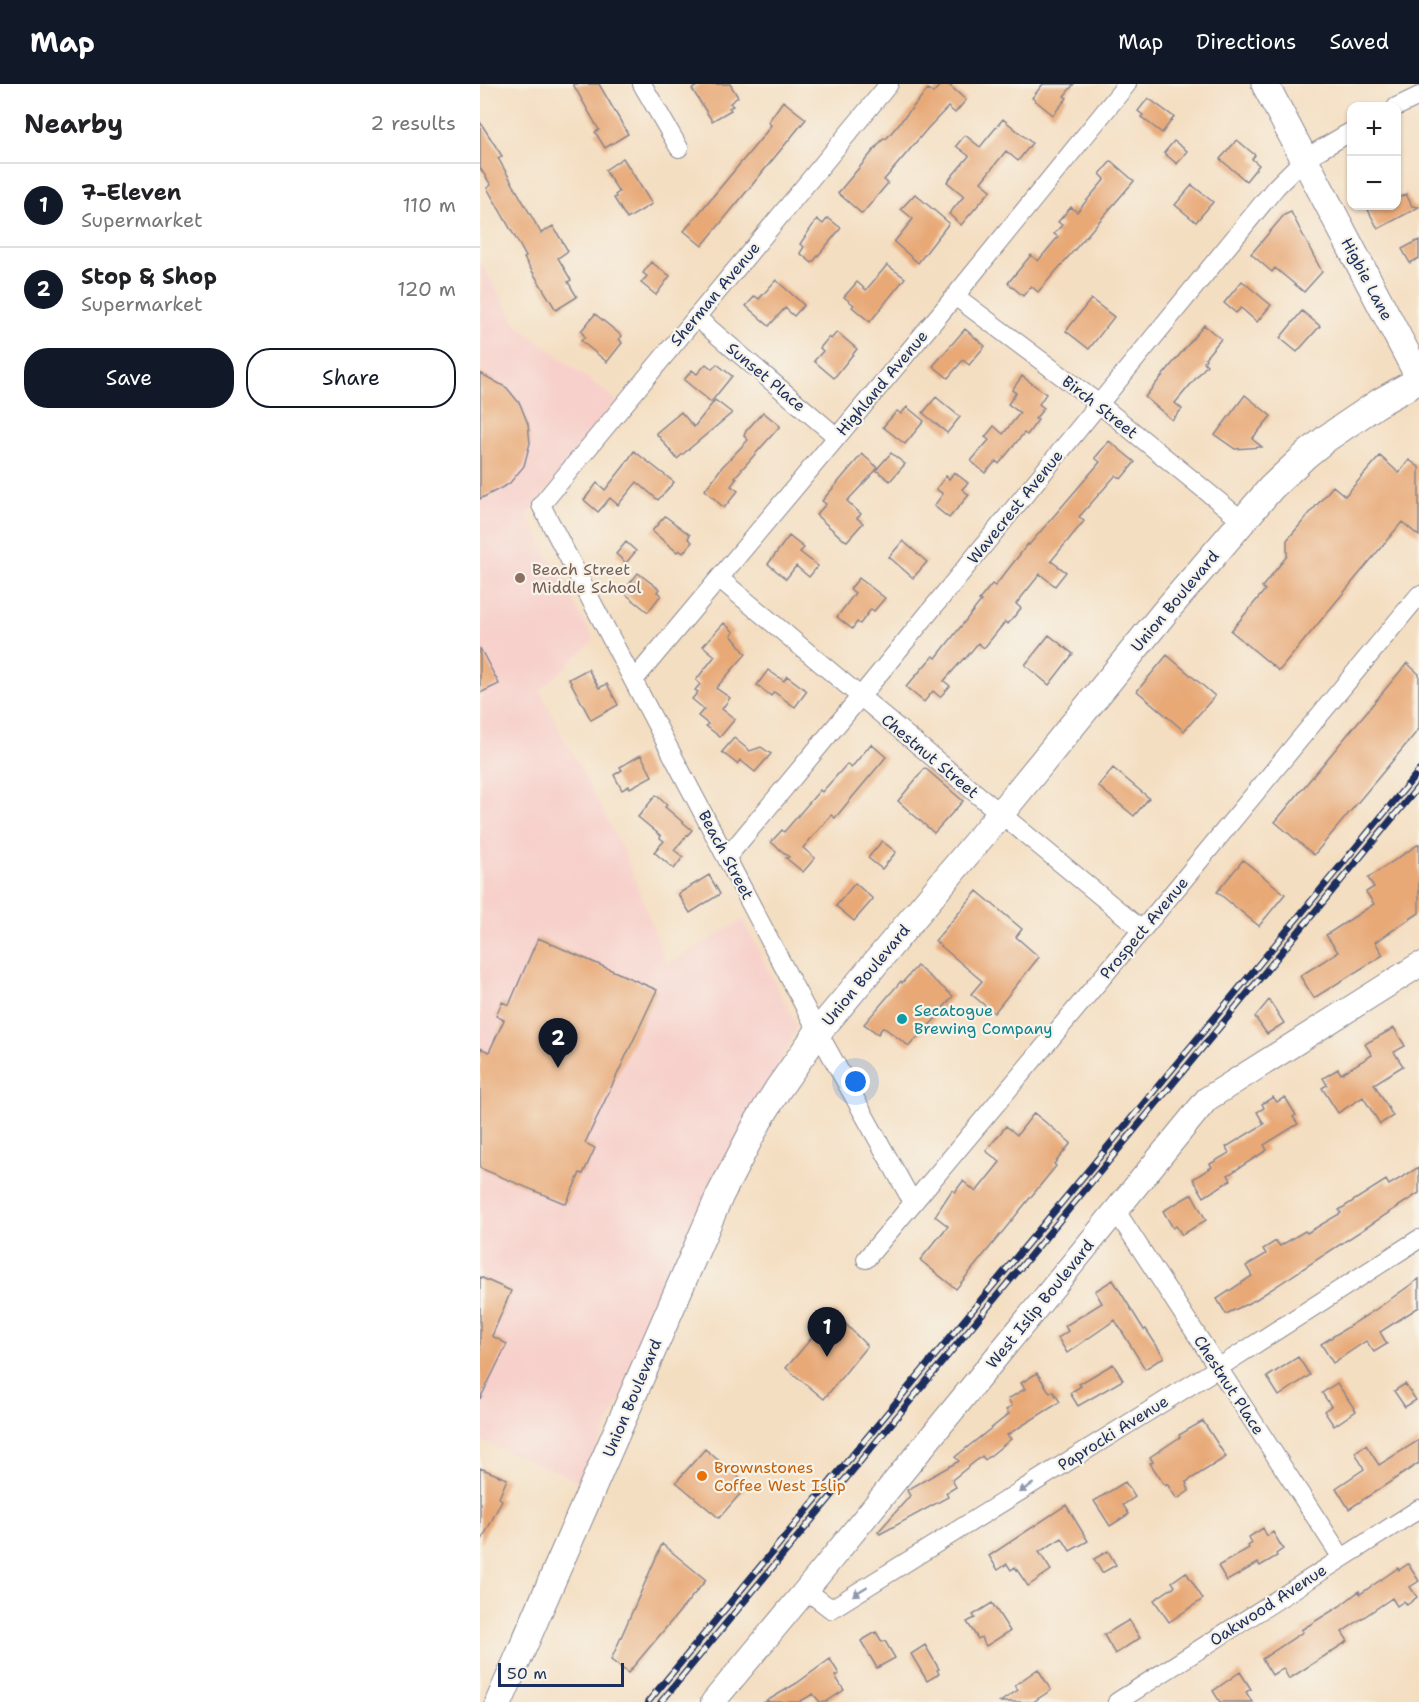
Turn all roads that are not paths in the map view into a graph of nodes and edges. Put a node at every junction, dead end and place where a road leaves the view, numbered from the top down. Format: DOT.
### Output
graph roads {
  1 [pos="642,84"];
  2 [pos="889,84"];
  3 [pos="1127,84"];
  4 [pos="1265,84"];
  5 [pos="1419,96"];
  6 [pos="1401,105"];
  7 [pos="1347,134"];
  8 [pos="679,148"];
  9 [pos="1304,159"];
  10 [pos="955,296"];
  11 [pos="696,317"];
  12 [pos="1419,379"];
  13 [pos="1099,405"];
  14 [pos="837,437"];
  15 [pos="541,505"];
  16 [pos="1243,521"];
  17 [pos="720,579"];
  18 [pos="1419,595"];
  19 [pos="634,680"];
  20 [pos="860,697"];
  21 [pos="1000,814"];
  22 [pos="727,857"];
  23 [pos="1143,930"];
  24 [pos="1419,965"];
  25 [pos="818,1032"];
  26 [pos="913,1203"];
  27 [pos="1116,1211"];
  28 [pos="1419,1239"];
  29 [pos="866,1259"];
  30 [pos="1218,1368"];
  31 [pos="1419,1509"];
  32 [pos="1342,1558"];
  33 [pos="806,1590"];
  34 [pos="499,1702"];
  35 [pos="713,1702"];
  36 [pos="1117,1702"];
  1 -- 8 [label="street"];
  2 -- 11 [label="street, Sherman Avenue"];
  3 -- 10 [label="street, Highland Avenue"];
  4 -- 9 [label="main road, Higbie Lane"];
  5 -- 6 [label="street"];
  7 -- 9 [label="street, Wavecrest Avenue"];
  9 -- 12 [label="main road, Higbie Lane"];
  9 -- 13 [label="street, Wavecrest Avenue"];
  10 -- 13 [label="street, Birch Street"];
  10 -- 14 [label="street, Highland Avenue"];
  11 -- 14 [label="street, Sunset Place"];
  11 -- 15 [label="street, Sherman Avenue"];
  12 -- 16 [label="main road, Union Boulevard"];
  13 -- 16 [label="street, Birch Street"];
  13 -- 20 [label="street, Wavecrest Avenue"];
  14 -- 17 [label="street, Highland Avenue"];
  15 -- 19 [label="street, Beach Street"];
  16 -- 21 [label="main road, Union Boulevard"];
  17 -- 19 [label="street, Highland Avenue"];
  17 -- 20 [label="street, Chestnut Street"];
  18 -- 23 [label="street, Prospect Avenue"];
  19 -- 22 [label="street, Beach Street"];
  20 -- 21 [label="street, Chestnut Street"];
  20 -- 22 [label="street, Wavecrest Avenue"];
  21 -- 23 [label="street, Chestnut Street"];
  21 -- 25 [label="main road, Union Boulevard"];
  22 -- 25 [label="street, Beach Street"];
  23 -- 26 [label="street, Prospect Avenue"];
  24 -- 27 [label="street, West Islip Boulevard"];
  25 -- 26 [label="street, Beach Street"];
  25 -- 34 [label="main road, Union Boulevard"];
  26 -- 29 [label="street, Prospect Avenue"];
  27 -- 30 [label="street, Chestnut Place"];
  27 -- 33 [label="street, West Islip Boulevard"];
  28 -- 30 [label="street, Paprocki Avenue"];
  30 -- 32 [label="street, Chestnut Place"];
  30 -- 33 [label="street, Paprocki Avenue, one-way"];
  31 -- 32 [label="street, Oakwood Avenue"];
  32 -- 36 [label="street, Oakwood Avenue"];
  33 -- 35 [label="street, West Islip Boulevard"];
}
